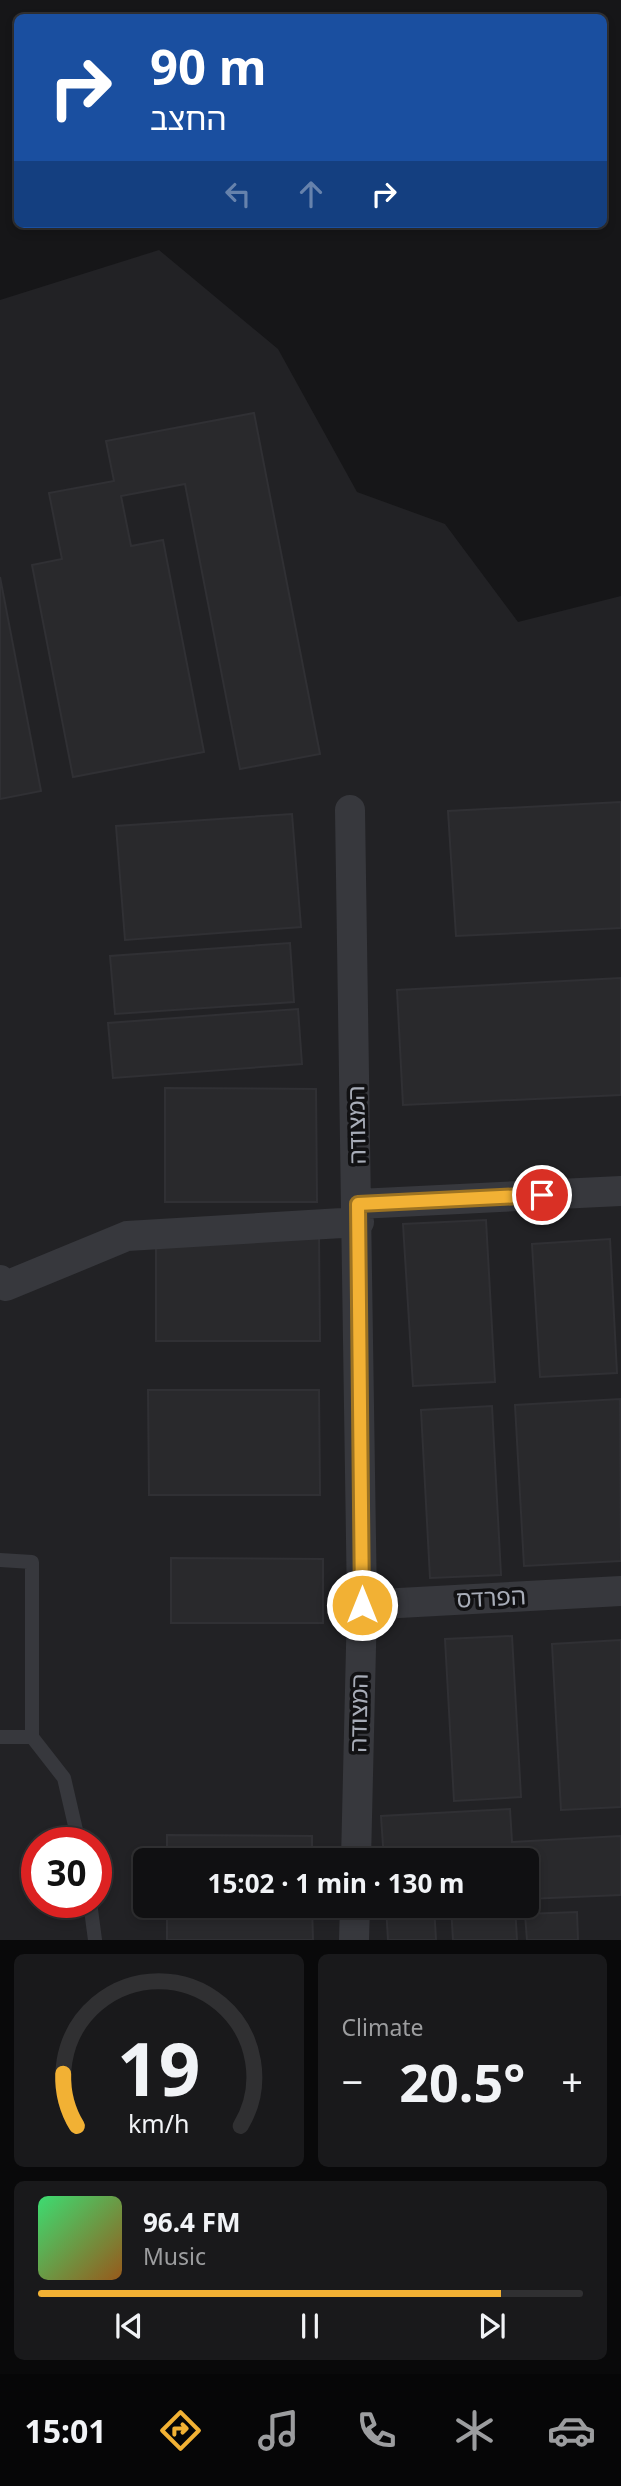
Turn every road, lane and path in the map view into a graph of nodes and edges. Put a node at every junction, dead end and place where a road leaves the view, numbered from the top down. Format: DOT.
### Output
graph roads {
  1 [pos="351,810"];
  2 [pos="621,1191"];
  3 [pos="358,1213"];
  4 [pos="0,1280"];
  5 [pos="0,1560"];
  6 [pos="621,1591"];
  7 [pos="362,1605"];
  8 [pos="0,1737"];
  9 [pos="32,1737"];
  10 [pos="75,1827"];
  11 [pos="356,1848"];
  12 [pos="92,1918"];
  13 [pos="355,1918"];
  14 [pos="94,1940"];
  15 [pos="354,1940"];
  1 -- 3 [label="street, המצודה"];
  2 -- 3 [label="street"];
  3 -- 4 [label="street"];
  3 -- 7 [label="street, המצודה"];
  5 -- 9 [label="lane"];
  6 -- 7 [label="street, הפרדס"];
  7 -- 11 [label="street, המצודה"];
  8 -- 9 [label="lane"];
  9 -- 10 [label="lane"];
  12 -- 14 [label="lane"];
  13 -- 15 [label="street"];
}
